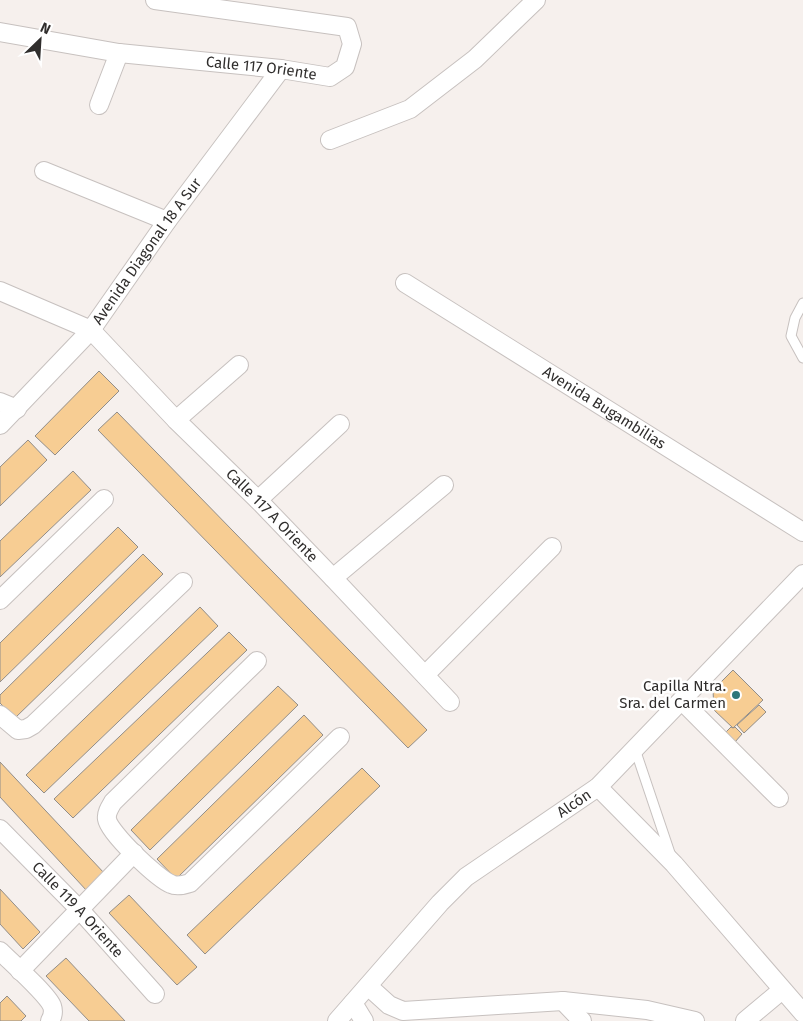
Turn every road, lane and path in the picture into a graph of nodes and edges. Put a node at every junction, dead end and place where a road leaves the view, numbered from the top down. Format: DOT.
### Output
graph roads {
  1 [pos="154,0"];
  2 [pos="536,0"];
  3 [pos="0,32"];
  4 [pos="119,54"];
  5 [pos="281,69"];
  6 [pos="99,105"];
  7 [pos="330,140"];
  8 [pos="44,171"];
  9 [pos="167,221"];
  10 [pos="405,284"];
  11 [pos="0,291"];
  12 [pos="803,303"];
  13 [pos="91,330"];
  14 [pos="803,358"];
  15 [pos="239,365"];
  16 [pos="0,402"];
  17 [pos="17,409"];
  18 [pos="176,420"];
  19 [pos="340,424"];
  20 [pos="0,425"];
  21 [pos="444,485"];
  22 [pos="104,499"];
  23 [pos="258,500"];
  24 [pos="803,532"];
  25 [pos="552,547"];
  26 [pos="803,574"];
  27 [pos="334,578"];
  28 [pos="183,582"];
  29 [pos="0,600"];
  30 [pos="258,661"];
  31 [pos="425,675"];
  32 [pos="682,701"];
  33 [pos="450,702"];
  34 [pos="0,716"];
  35 [pos="340,737"];
  36 [pos="635,749"];
  37 [pos="598,787"];
  38 [pos="779,798"];
  39 [pos="0,829"];
  40 [pos="134,853"];
  41 [pos="674,864"];
  42 [pos="80,910"];
  43 [pos="0,951"];
  44 [pos="20,971"];
  45 [pos="368,986"];
  46 [pos="782,990"];
  47 [pos="155,994"];
  48 [pos="563,1001"];
  49 [pos="353,1003"];
  50 [pos="803,1013"];
  51 [pos="50,1021"];
  52 [pos="337,1021"];
  53 [pos="364,1021"];
  54 [pos="582,1021"];
  55 [pos="695,1021"];
  56 [pos="745,1021"];
  1 -- 5 [label="street, Calle 117 Oriente"];
  2 -- 7 [label="street"];
  3 -- 4 [label="street, Calle 117 Oriente"];
  4 -- 5 [label="street, Calle 117 Oriente"];
  4 -- 6 [label="street"];
  5 -- 9 [label="street, Avenida Diagonal 18 A Sur"];
  8 -- 9 [label="street"];
  9 -- 13 [label="street, Avenida Diagonal 18 A Sur"];
  10 -- 24 [label="street, Avenida Bugambilias"];
  11 -- 13 [label="street"];
  12 -- 14 [label="lane"];
  13 -- 17 [label="street, Avenida Diagonal 18 A Sur"];
  13 -- 18 [label="street, Calle 117 A Oriente"];
  15 -- 18 [label="street"];
  16 -- 17 [label="street"];
  17 -- 20 [label="street, Avenida Diagonal 18 A Sur"];
  18 -- 23 [label="street, Calle 117 A Oriente"];
  19 -- 23 [label="street"];
  21 -- 27 [label="street"];
  22 -- 29 [label="street"];
  23 -- 27 [label="street, Calle 117 A Oriente"];
  25 -- 31 [label="street"];
  26 -- 32 [label="street, Alcón"];
  27 -- 31 [label="street, Calle 117 A Oriente"];
  28 -- 34 [label="street"];
  30 -- 40 [label="street"];
  31 -- 33 [label="street, Calle 117 A Oriente"];
  32 -- 36 [label="street, Alcón"];
  32 -- 38 [label="street"];
  35 -- 40 [label="street"];
  36 -- 37 [label="street, Alcón"];
  36 -- 41 [label="lane"];
  37 -- 41 [label="street"];
  37 -- 45 [label="street, Alcón"];
  39 -- 42 [label="street, Calle 119 A Oriente"];
  40 -- 42 [label="street"];
  41 -- 46 [label="street"];
  42 -- 44 [label="street"];
  42 -- 47 [label="street, Calle 119 A Oriente"];
  43 -- 44 [label="street"];
  44 -- 51 [label="street"];
  45 -- 48 [label="street"];
  45 -- 49 [label="street, Alcón"];
  46 -- 50 [label="street"];
  46 -- 56 [label="street"];
  48 -- 54 [label="street"];
  48 -- 55 [label="street"];
  49 -- 52 [label="street, Alcón"];
  49 -- 53 [label="street"];
}
